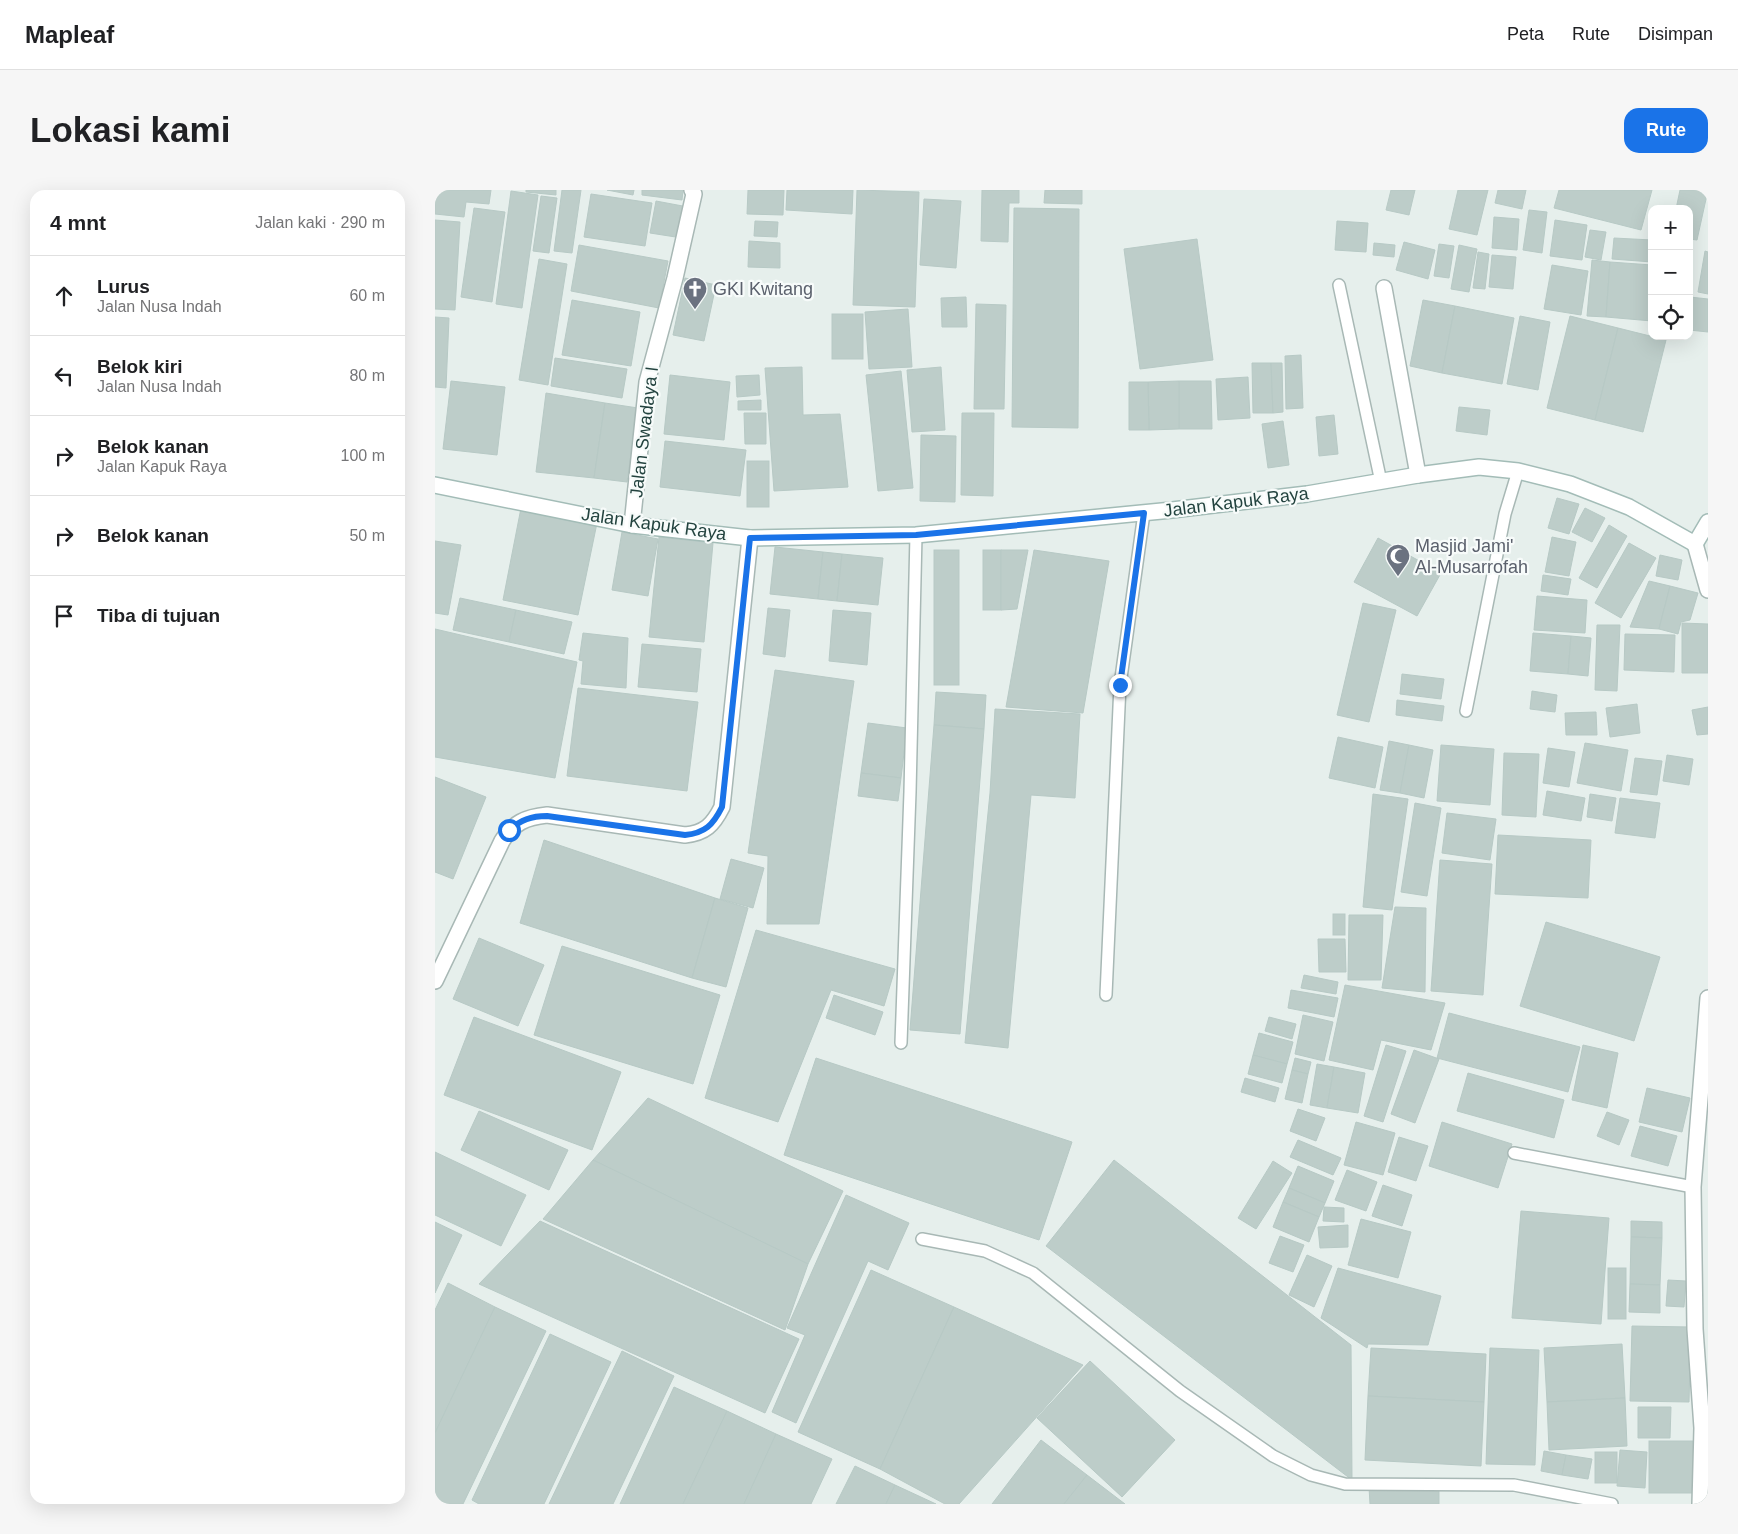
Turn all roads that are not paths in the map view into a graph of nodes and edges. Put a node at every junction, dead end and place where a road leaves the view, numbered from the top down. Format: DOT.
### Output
graph roads {
  1 [pos="693,192"];
  2 [pos="1339,286"];
  3 [pos="1384,288"];
  4 [pos="1518,471"];
  5 [pos="1418,475"];
  6 [pos="1381,482"];
  7 [pos="435,485"];
  8 [pos="1144,513"];
  9 [pos="1708,522"];
  10 [pos="632,525"];
  11 [pos="916,535"];
  12 [pos="750,538"];
  13 [pos="1695,544"];
  14 [pos="1708,590"];
  15 [pos="1466,711"];
  16 [pos="435,981"];
  17 [pos="1106,996"];
  18 [pos="1708,998"];
  19 [pos="901,1043"];
  20 [pos="1514,1152"];
  21 [pos="1693,1187"];
  22 [pos="922,1239"];
  23 [pos="1612,1504"];
  24 [pos="1700,1504"];
  1 -- 10 [label="street, Jalan Swadaya I"];
  2 -- 6 [label="lane"];
  3 -- 5 [label="street"];
  4 -- 5 [label="street, Jalan Kapuk Raya"];
  4 -- 13 [label="street, Jalan Kapuk Raya"];
  4 -- 15 [label="lane"];
  5 -- 6 [label="street, Jalan Kapuk Raya"];
  6 -- 8 [label="street, Jalan Kapuk Raya"];
  7 -- 10 [label="street, Jalan Kapuk Raya"];
  8 -- 11 [label="street, Jalan Kapuk Raya"];
  8 -- 17 [label="lane"];
  9 -- 13 [label="street"];
  10 -- 12 [label="street, Jalan Kapuk Raya"];
  11 -- 12 [label="street, Jalan Kapuk Raya"];
  11 -- 19 [label="lane"];
  12 -- 16 [label="street"];
  13 -- 14 [label="street"];
  18 -- 21 [label="street"];
  20 -- 21 [label="lane"];
  21 -- 24 [label="street"];
  22 -- 23 [label="lane"];
}
